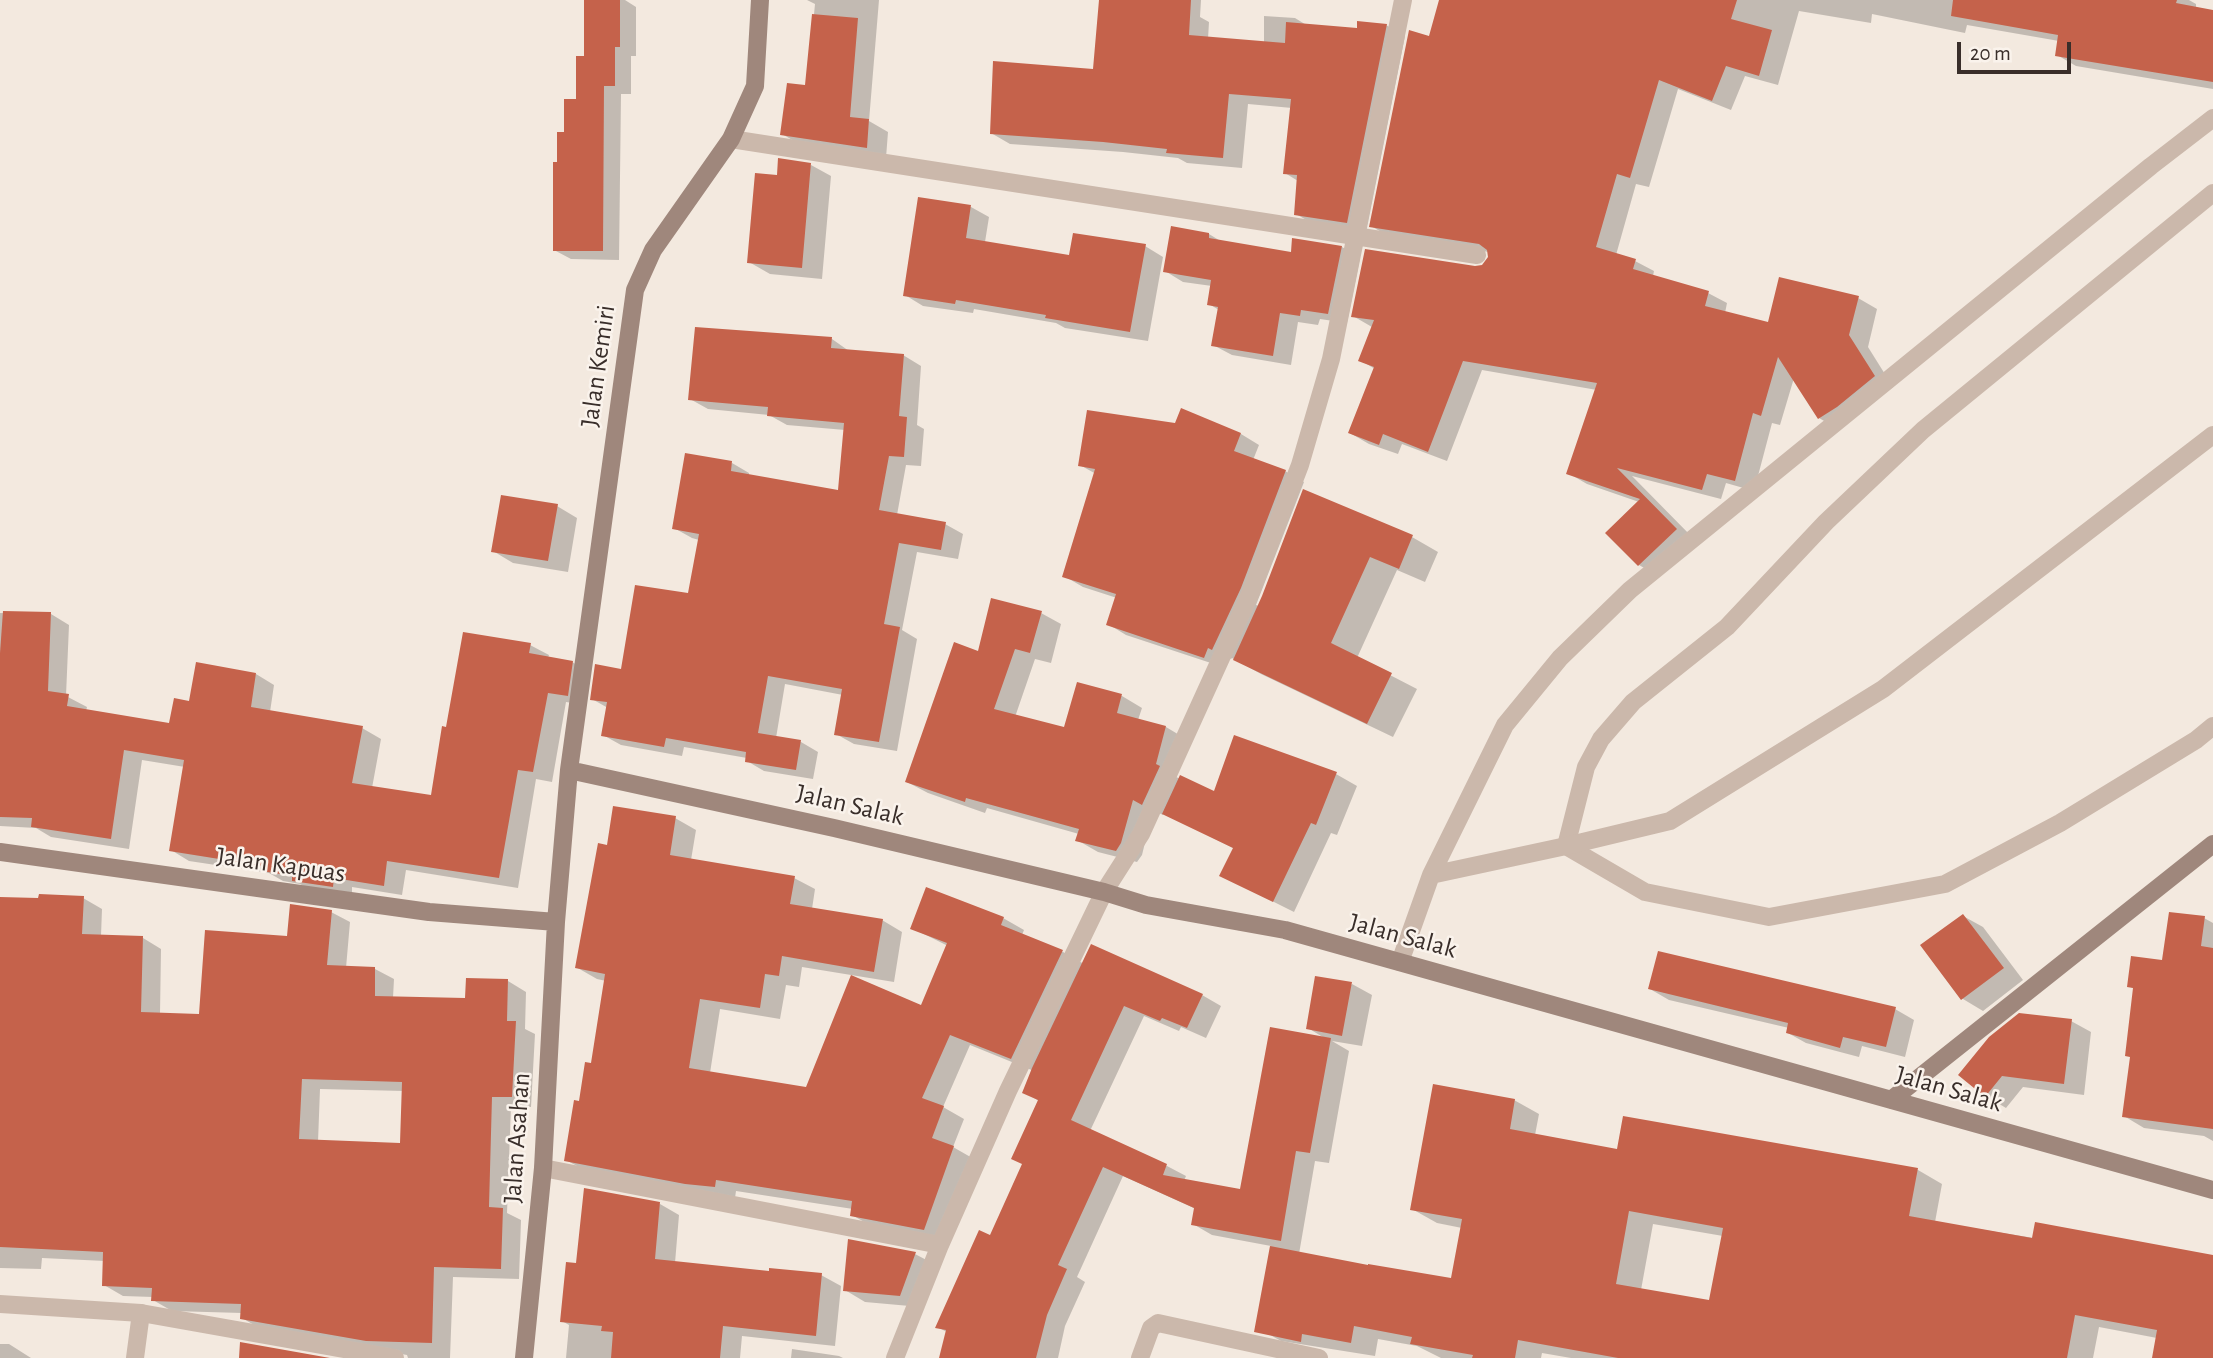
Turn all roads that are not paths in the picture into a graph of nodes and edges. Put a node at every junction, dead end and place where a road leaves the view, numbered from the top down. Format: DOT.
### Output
graph roads {
  1 [pos="760,0"];
  2 [pos="1403,0"];
  3 [pos="2213,118"];
  4 [pos="731,139"];
  5 [pos="2213,192"];
  6 [pos="1354,234"];
  7 [pos="1478,255"];
  8 [pos="2213,435"];
  9 [pos="2213,726"];
  10 [pos="569,770"];
  11 [pos="2213,844"];
  12 [pos="1566,846"];
  13 [pos="0,852"];
  14 [pos="1431,875"];
  15 [pos="1104,892"];
  16 [pos="556,922"];
  17 [pos="1400,962"];
  18 [pos="1891,1100"];
  19 [pos="542,1168"];
  20 [pos="2213,1190"];
  21 [pos="940,1245"];
  22 [pos="0,1304"];
  23 [pos="141,1313"];
  24 [pos="135,1358"];
  25 [pos="395,1358"];
  26 [pos="524,1358"];
  27 [pos="895,1358"];
  28 [pos="1140,1358"];
  29 [pos="1319,1358"];
  1 -- 4 [label="street, Jalan Kemiri"];
  2 -- 6 [label="street"];
  3 -- 14 [label="street"];
  4 -- 6 [label="street"];
  4 -- 10 [label="street, Jalan Kemiri"];
  5 -- 12 [label="street"];
  6 -- 7 [label="street"];
  6 -- 15 [label="street"];
  8 -- 12 [label="street"];
  9 -- 12 [label="street"];
  10 -- 15 [label="street, Jalan Salak"];
  10 -- 16 [label="street, Jalan Kemiri"];
  11 -- 18 [label="street"];
  12 -- 14 [label="street"];
  13 -- 16 [label="street, Jalan Kapuas"];
  14 -- 17 [label="street"];
  15 -- 17 [label="street, Jalan Salak"];
  15 -- 21 [label="street"];
  16 -- 19 [label="street, Jalan Asahan"];
  17 -- 18 [label="street, Jalan Salak"];
  18 -- 20 [label="street, Jalan Salak"];
  19 -- 21 [label="street"];
  19 -- 26 [label="street, Jalan Asahan"];
  21 -- 27 [label="street"];
  22 -- 23 [label="street"];
  23 -- 24 [label="street"];
  23 -- 25 [label="street"];
  28 -- 29 [label="street"];
}
